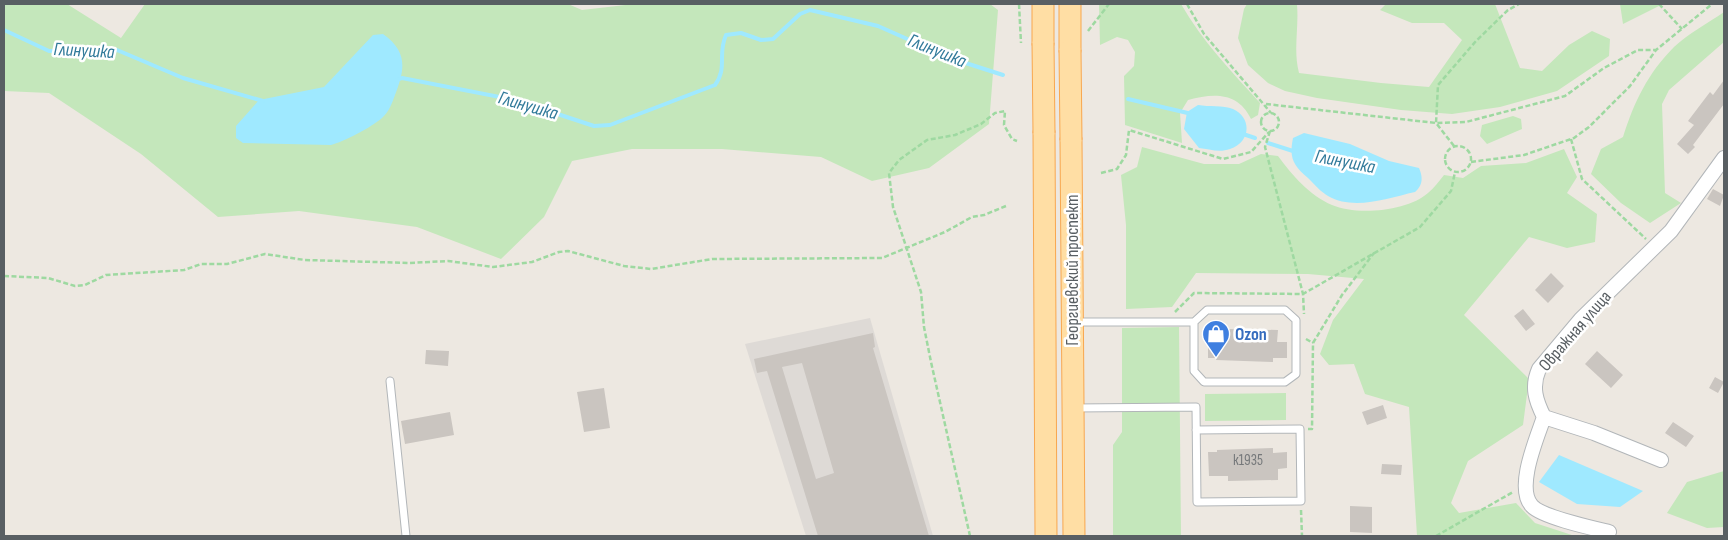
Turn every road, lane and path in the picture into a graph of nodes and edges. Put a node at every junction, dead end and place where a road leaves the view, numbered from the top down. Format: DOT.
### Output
graph roads {
  1 [pos="1020,4"];
  2 [pos="1043,4"];
  3 [pos="1070,4"];
  4 [pos="1109,4"];
  5 [pos="1187,4"];
  6 [pos="1519,4"];
  7 [pos="1659,4"];
  8 [pos="1712,4"];
  9 [pos="1682,29"];
  10 [pos="1088,31"];
  11 [pos="1020,43"];
  12 [pos="1656,50"];
  13 [pos="1266,104"];
  14 [pos="1271,112"];
  15 [pos="1436,123"];
  16 [pos="1270,131"];
  17 [pos="1571,139"];
  18 [pos="1017,141"];
  19 [pos="1454,146"];
  20 [pos="1724,158"];
  21 [pos="1471,162"];
  22 [pos="1456,172"];
  23 [pos="1101,173"];
  24 [pos="1006,206"];
  25 [pos="1655,246"];
  26 [pos="907,249"];
  27 [pos="1375,252"];
  28 [pos="4,276"];
  29 [pos="1303,294"];
  30 [pos="1072,322"];
  31 [pos="1165,322"];
  32 [pos="1194,322"];
  33 [pos="390,381"];
  34 [pos="1073,408"];
  35 [pos="1544,418"];
  36 [pos="1300,429"];
  37 [pos="1196,430"];
  38 [pos="1661,460"];
  39 [pos="1525,485"];
  40 [pos="1301,501"];
  41 [pos="1609,532"];
  42 [pos="406,536"];
  43 [pos="970,536"];
  44 [pos="1046,536"];
  45 [pos="1074,536"];
  46 [pos="1302,536"];
  47 [pos="1436,536"];
  1 -- 11 [label="path"];
  2 -- 44 [label="main road, Георгиевский проспект, bridge"];
  3 -- 30 [label="main road, Георгиевский проспект, bridge"];
  4 -- 10 [label="path"];
  5 -- 13 [label="path"];
  6 -- 15 [label="path"];
  7 -- 9 [label="path"];
  8 -- 9 [label="path"];
  9 -- 12 [label="path"];
  12 -- 15 [label="path"];
  12 -- 17 [label="path"];
  13 -- 14 [label="path"];
  13 -- 15 [label="path"];
  14 -- 16 [label="path"];
  14 -- 16 [label="path"];
  15 -- 19 [label="path"];
  16 -- 23 [label="path"];
  16 -- 29 [label="path"];
  17 -- 21 [label="path"];
  17 -- 25 [label="path"];
  18 -- 26 [label="path"];
  19 -- 21 [label="path"];
  19 -- 22 [label="path"];
  20 -- 25 [label="street, Овражная улица"];
  21 -- 22 [label="path"];
  22 -- 27 [label="path"];
  24 -- 26 [label="path"];
  25 -- 35 [label="street, Овражная улица"];
  26 -- 28 [label="path"];
  26 -- 43 [label="path"];
  27 -- 29 [label="path"];
  27 -- 36 [label="path"];
  29 -- 31 [label="path"];
  30 -- 31 [label="lane"];
  30 -- 34 [label="main road, Георгиевский проспект"];
  31 -- 32 [label="lane"];
  32 -- 32 [label="lane"];
  33 -- 42 [label="lane"];
  34 -- 37 [label="lane"];
  34 -- 45 [label="main road, Георгиевский проспект"];
  35 -- 38 [label="street"];
  35 -- 39 [label="street"];
  36 -- 37 [label="lane"];
  36 -- 40 [label="lane"];
  37 -- 40 [label="lane"];
  39 -- 41 [label="street"];
  39 -- 47 [label="path"];
  40 -- 46 [label="path"];
}
